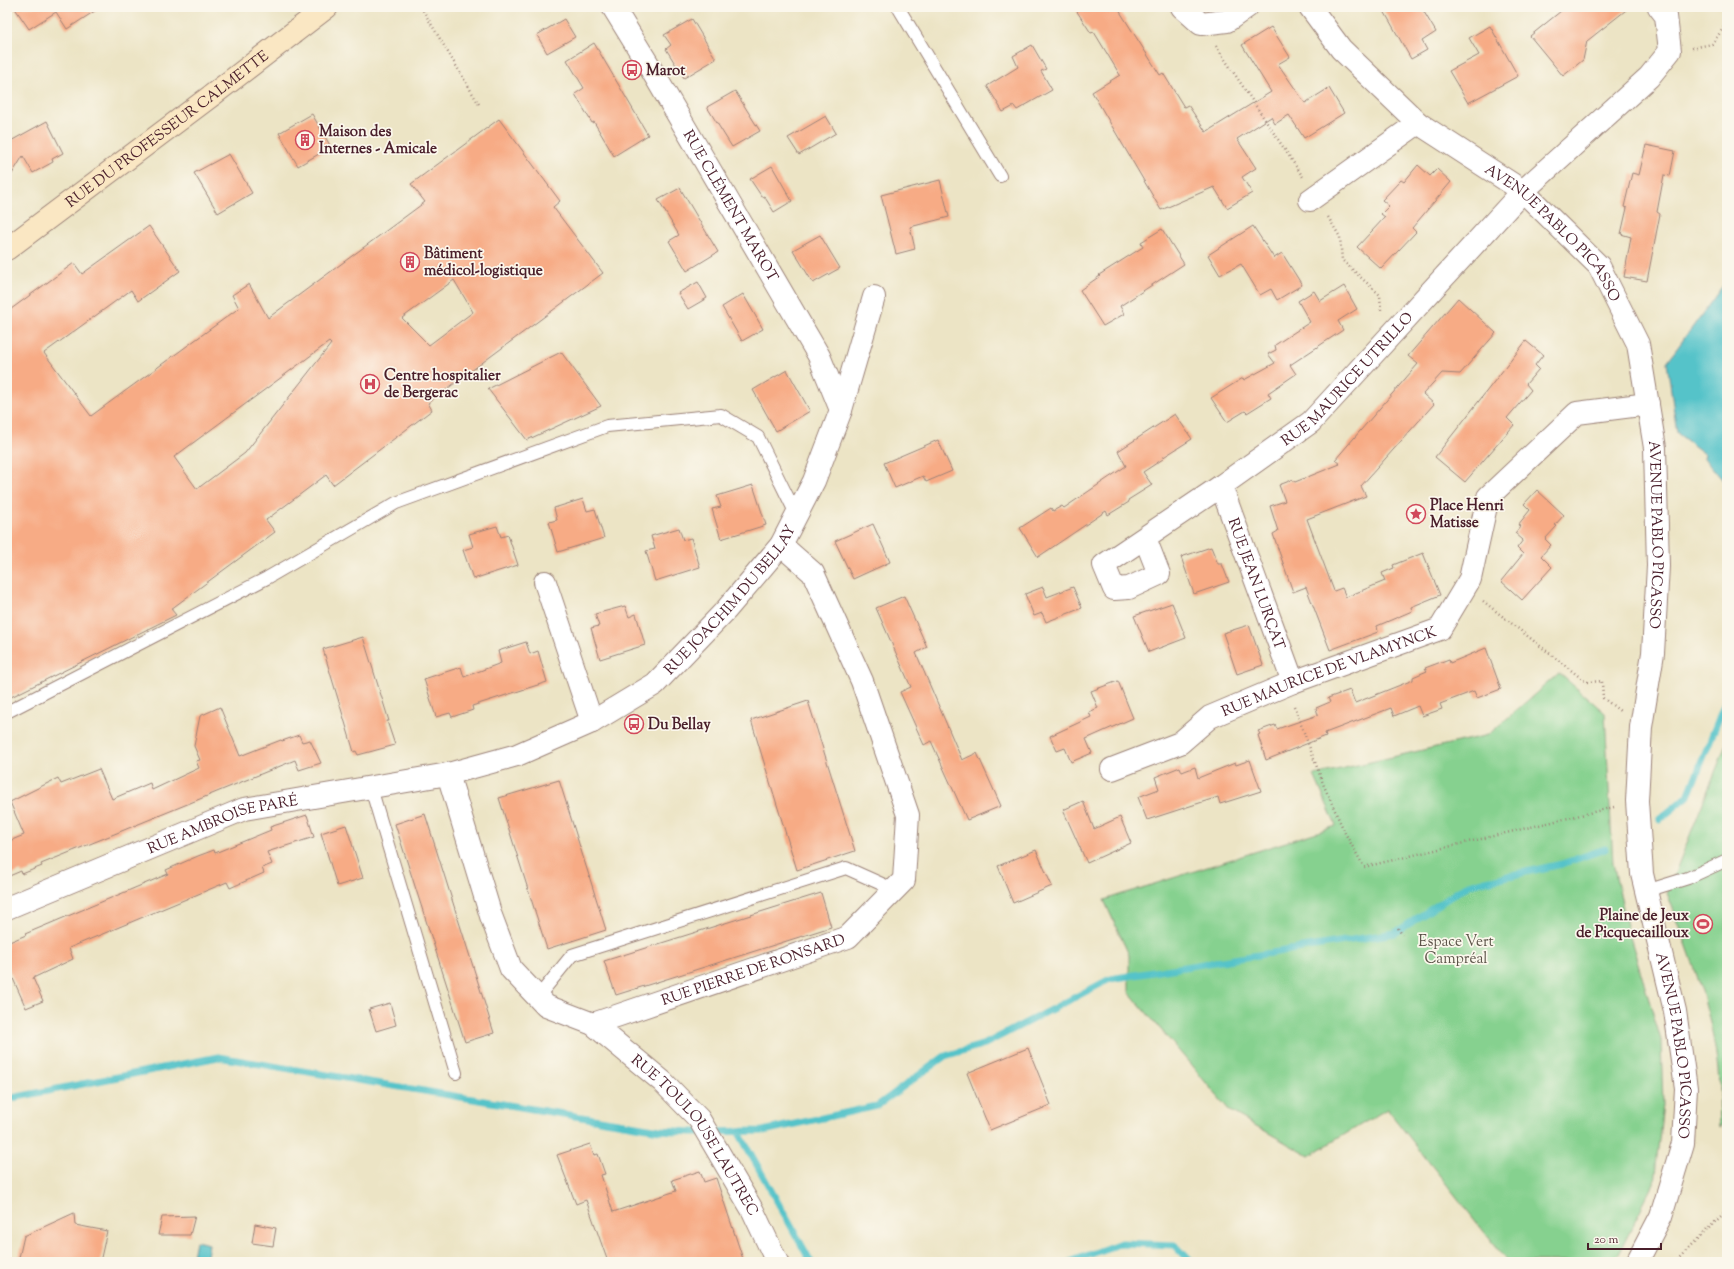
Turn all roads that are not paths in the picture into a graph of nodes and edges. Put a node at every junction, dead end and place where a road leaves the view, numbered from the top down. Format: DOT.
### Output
graph roads {
  1 [pos="327,7"];
  2 [pos="613,7"];
  3 [pos="898,7"];
  4 [pos="1182,7"];
  5 [pos="1247,7"];
  6 [pos="1310,7"];
  7 [pos="1659,7"];
  8 [pos="1418,123"];
  9 [pos="1000,176"];
  10 [pos="1523,191"];
  11 [pos="1313,198"];
  12 [pos="7,249"];
  13 [pos="874,297"];
  14 [pos="1648,404"];
  15 [pos="841,410"];
  16 [pos="1221,486"];
  17 [pos="796,514"];
  18 [pos="1145,538"];
  19 [pos="781,545"];
  20 [pos="545,582"];
  21 [pos="1290,683"];
  22 [pos="7,712"];
  23 [pos="592,722"];
  24 [pos="1112,769"];
  25 [pos="448,774"];
  26 [pos="371,788"];
  27 [pos="1727,860"];
  28 [pos="895,890"];
  29 [pos="1646,891"];
  30 [pos="7,908"];
  31 [pos="538,997"];
  32 [pos="593,1024"];
  33 [pos="456,1073"];
  34 [pos="777,1262"];
  35 [pos="1637,1262"];
  1 -- 12 [label="main road, RUE DU PROFESSEUR CALMETTE"];
  2 -- 15 [label="street, RUE CLÉMENT MAROT"];
  3 -- 9 [label="lane"];
  4 -- 5 [label="street"];
  6 -- 8 [label="street, AVENUE PABLO PICASSO"];
  7 -- 10 [label="street, RUE MAURICE UTRILLO"];
  8 -- 10 [label="street, AVENUE PABLO PICASSO"];
  8 -- 11 [label="street"];
  10 -- 14 [label="street, AVENUE PABLO PICASSO"];
  10 -- 16 [label="street, RUE MAURICE UTRILLO"];
  13 -- 15 [label="street, RUE JOACHIM DU BELLAY"];
  14 -- 21 [label="street, RUE MAURICE DE VLAMYNCK"];
  14 -- 29 [label="street, AVENUE PABLO PICASSO"];
  15 -- 17 [label="street, RUE JOACHIM DU BELLAY"];
  16 -- 18 [label="street, RUE MAURICE UTRILLO"];
  16 -- 21 [label="street, RUE JEAN LURÇAT"];
  17 -- 19 [label="street, RUE JOACHIM DU BELLAY"];
  17 -- 22 [label="lane"];
  19 -- 23 [label="street, RUE JOACHIM DU BELLAY"];
  19 -- 28 [label="street, RUE PIERRE DE RONSARD"];
  20 -- 23 [label="street"];
  21 -- 24 [label="street, RUE MAURICE DE VLAMYNCK"];
  23 -- 25 [label="street, RUE JOACHIM DU BELLAY"];
  25 -- 26 [label="street, RUE AMBROISE PARÉ"];
  25 -- 31 [label="street"];
  26 -- 30 [label="street, RUE AMBROISE PARÉ"];
  26 -- 33 [label="lane"];
  27 -- 29 [label="lane"];
  28 -- 31 [label="lane"];
  28 -- 32 [label="street, RUE PIERRE DE RONSARD"];
  29 -- 35 [label="street, AVENUE PABLO PICASSO"];
  31 -- 32 [label="street"];
  32 -- 34 [label="street, RUE TOULOUSE LAUTREC"];
}
